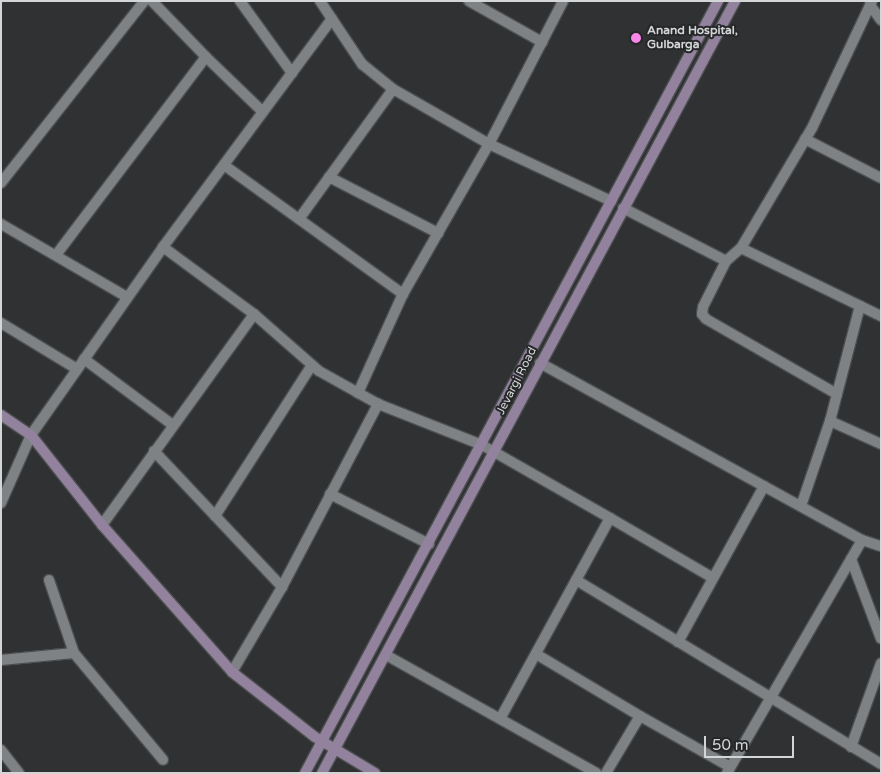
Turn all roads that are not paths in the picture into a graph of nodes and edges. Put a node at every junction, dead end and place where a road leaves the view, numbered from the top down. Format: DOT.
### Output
graph roads {
  1 [pos="144,1"];
  2 [pos="240,1"];
  3 [pos="320,1"];
  4 [pos="469,1"];
  5 [pos="563,1"];
  6 [pos="718,1"];
  7 [pos="735,1"];
  8 [pos="871,3"];
  9 [pos="158,4"];
  10 [pos="332,19"];
  11 [pos="881,20"];
  12 [pos="542,42"];
  13 [pos="206,57"];
  14 [pos="292,73"];
  15 [pos="393,89"];
  16 [pos="263,112"];
  17 [pos="805,140"];
  18 [pos="489,144"];
  19 [pos="224,165"];
  20 [pos="330,177"];
  21 [pos="881,178"];
  22 [pos="1,183"];
  23 [pos="611,201"];
  24 [pos="623,208"];
  25 [pos="299,219"];
  26 [pos="1,224"];
  27 [pos="438,233"];
  28 [pos="163,247"];
  29 [pos="741,248"];
  30 [pos="56,255"];
  31 [pos="726,261"];
  32 [pos="403,294"];
  33 [pos="127,297"];
  34 [pos="860,306"];
  35 [pos="254,314"];
  36 [pos="881,316"];
  37 [pos="1,323"];
  38 [pos="84,359"];
  39 [pos="540,363"];
  40 [pos="312,365"];
  41 [pos="78,369"];
  42 [pos="358,393"];
  43 [pos="837,394"];
  44 [pos="378,404"];
  45 [pos="1,414"];
  46 [pos="830,421"];
  47 [pos="173,425"];
  48 [pos="31,435"];
  49 [pos="881,444"];
  50 [pos="482,445"];
  51 [pos="154,450"];
  52 [pos="496,452"];
  53 [pos="764,486"];
  54 [pos="330,494"];
  55 [pos="1,503"];
  56 [pos="801,506"];
  57 [pos="215,516"];
  58 [pos="610,518"];
  59 [pos="102,525"];
  60 [pos="862,540"];
  61 [pos="429,544"];
  62 [pos="881,546"];
  63 [pos="851,559"];
  64 [pos="713,578"];
  65 [pos="49,580"];
  66 [pos="576,580"];
  67 [pos="282,587"];
  68 [pos="881,639"];
  69 [pos="678,642"];
  70 [pos="74,653"];
  71 [pos="536,654"];
  72 [pos="386,655"];
  73 [pos="1,660"];
  74 [pos="881,663"];
  75 [pos="232,672"];
  76 [pos="770,698"];
  77 [pos="640,716"];
  78 [pos="501,717"];
  79 [pos="322,741"];
  80 [pos="851,746"];
  81 [pos="334,749"];
  82 [pos="1,750"];
  83 [pos="163,760"];
  84 [pos="881,764"];
  85 [pos="729,770"];
  86 [pos="19,773"];
  87 [pos="305,773"];
  88 [pos="322,773"];
  89 [pos="375,773"];
  90 [pos="596,773"];
  91 [pos="606,773"];
  1 -- 22 [label="street"];
  2 -- 14 [label="street"];
  3 -- 10 [label="street"];
  4 -- 12 [label="street"];
  5 -- 12 [label="street"];
  6 -- 23 [label="main road"];
  7 -- 24 [label="main road, Jevargi Road"];
  8 -- 11 [label="street"];
  8 -- 17 [label="street"];
  9 -- 13 [label="street"];
  10 -- 14 [label="street"];
  10 -- 15 [label="street"];
  12 -- 18 [label="street"];
  13 -- 16 [label="street"];
  13 -- 30 [label="street"];
  14 -- 16 [label="street"];
  15 -- 18 [label="street"];
  15 -- 20 [label="street"];
  16 -- 19 [label="street"];
  17 -- 21 [label="street"];
  17 -- 29 [label="street"];
  18 -- 23 [label="street"];
  18 -- 27 [label="street"];
  19 -- 25 [label="street"];
  19 -- 28 [label="street"];
  20 -- 25 [label="street"];
  20 -- 27 [label="street"];
  23 -- 50 [label="main road"];
  24 -- 31 [label="street"];
  24 -- 39 [label="main road, Jevargi Road"];
  25 -- 32 [label="street"];
  26 -- 30 [label="street"];
  27 -- 32 [label="street"];
  28 -- 33 [label="street"];
  28 -- 35 [label="street"];
  29 -- 31 [label="street"];
  29 -- 34 [label="street"];
  30 -- 33 [label="street"];
  31 -- 43 [label="street"];
  32 -- 42 [label="street"];
  33 -- 38 [label="street"];
  34 -- 36 [label="street"];
  34 -- 43 [label="street"];
  35 -- 40 [label="street"];
  35 -- 47 [label="street"];
  37 -- 41 [label="street"];
  38 -- 41 [label="street"];
  38 -- 47 [label="street"];
  39 -- 52 [label="main road, Jevargi Road"];
  39 -- 53 [label="street"];
  40 -- 42 [label="street"];
  40 -- 57 [label="street"];
  41 -- 48 [label="street"];
  42 -- 44 [label="street"];
  43 -- 46 [label="street"];
  44 -- 50 [label="street"];
  44 -- 54 [label="street"];
  45 -- 48 [label="main road"];
  46 -- 49 [label="street"];
  46 -- 56 [label="street"];
  47 -- 51 [label="street"];
  48 -- 55 [label="street"];
  48 -- 59 [label="main road"];
  50 -- 52 [label="street"];
  50 -- 61 [label="main road"];
  51 -- 57 [label="street"];
  51 -- 59 [label="street"];
  52 -- 58 [label="street"];
  52 -- 72 [label="main road, Jevargi Road"];
  53 -- 56 [label="street"];
  53 -- 64 [label="street"];
  54 -- 61 [label="street"];
  54 -- 67 [label="street"];
  56 -- 60 [label="street"];
  57 -- 67 [label="street"];
  58 -- 64 [label="street"];
  58 -- 66 [label="street"];
  59 -- 75 [label="main road"];
  60 -- 62 [label="street"];
  60 -- 63 [label="street"];
  61 -- 79 [label="main road"];
  63 -- 68 [label="street"];
  63 -- 76 [label="street"];
  64 -- 69 [label="street"];
  65 -- 70 [label="street"];
  66 -- 69 [label="street"];
  66 -- 71 [label="street"];
  67 -- 75 [label="street"];
  69 -- 76 [label="street"];
  70 -- 73 [label="street"];
  70 -- 83 [label="street"];
  71 -- 77 [label="street"];
  71 -- 78 [label="street"];
  72 -- 78 [label="street"];
  72 -- 81 [label="main road, Jevargi Road"];
  74 -- 80 [label="street"];
  75 -- 79 [label="main road"];
  76 -- 80 [label="street"];
  76 -- 85 [label="street"];
  77 -- 85 [label="street"];
  77 -- 91 [label="street"];
  78 -- 90 [label="street"];
  79 -- 81 [label="main road"];
  79 -- 87 [label="main road"];
  80 -- 84 [label="street"];
  81 -- 88 [label="main road, Jevargi Road"];
  81 -- 89 [label="main road"];
  82 -- 86 [label="street"];
}
